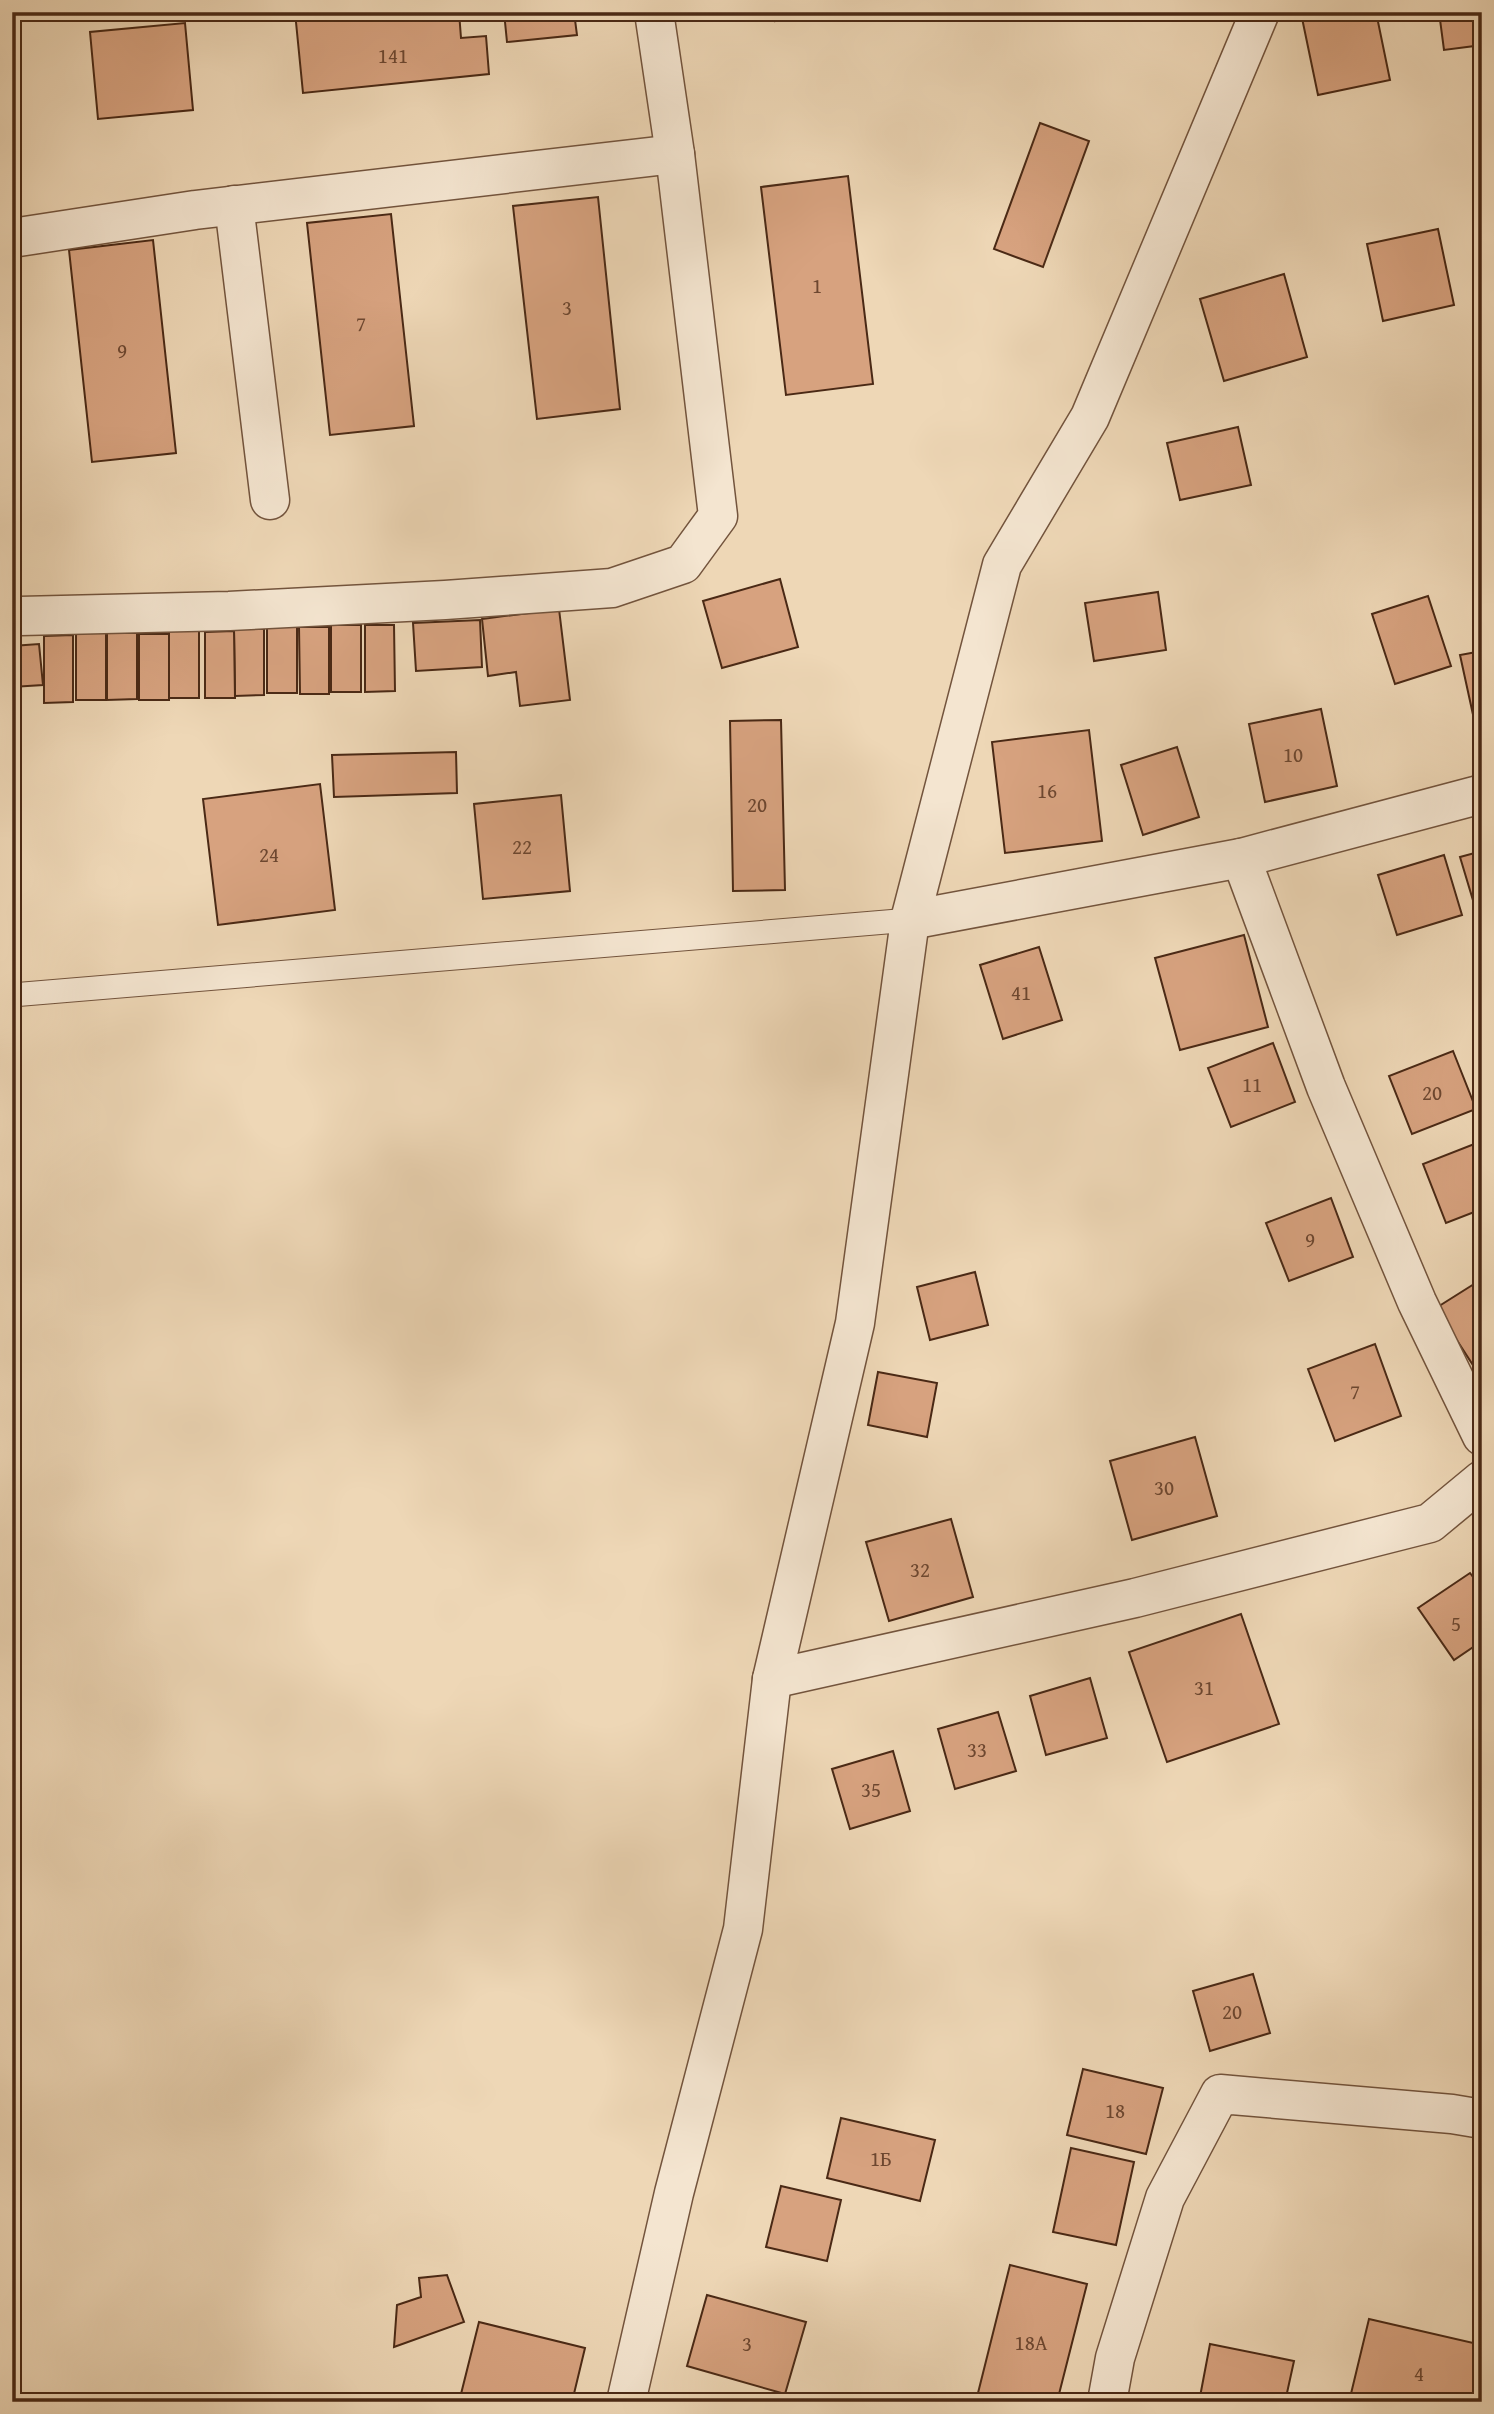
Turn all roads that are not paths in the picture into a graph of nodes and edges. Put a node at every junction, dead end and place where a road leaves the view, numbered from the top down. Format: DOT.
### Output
graph roads {
  1 [pos="654,12"];
  2 [pos="1260,12"];
  3 [pos="674,153"];
  4 [pos="234,205"];
  5 [pos="12,238"];
  6 [pos="270,500"];
  7 [pos="20,616"];
  8 [pos="1482,794"];
  9 [pos="1241,858"];
  10 [pos="910,920"];
  11 [pos="12,995"];
  12 [pos="1482,1436"];
  13 [pos="1482,1480"];
  14 [pos="772,1679"];
  15 [pos="1482,2119"];
  16 [pos="626,2402"];
  17 [pos="1107,2402"];
  1 -- 3 [label="street"];
  2 -- 10 [label="street"];
  3 -- 4 [label="street"];
  3 -- 7 [label="street"];
  4 -- 5 [label="street"];
  4 -- 6 [label="street"];
  8 -- 9 [label="street"];
  9 -- 10 [label="street"];
  9 -- 12 [label="street"];
  10 -- 11 [label="lane"];
  10 -- 14 [label="street"];
  13 -- 14 [label="street"];
  14 -- 16 [label="street"];
  15 -- 17 [label="street"];
}
